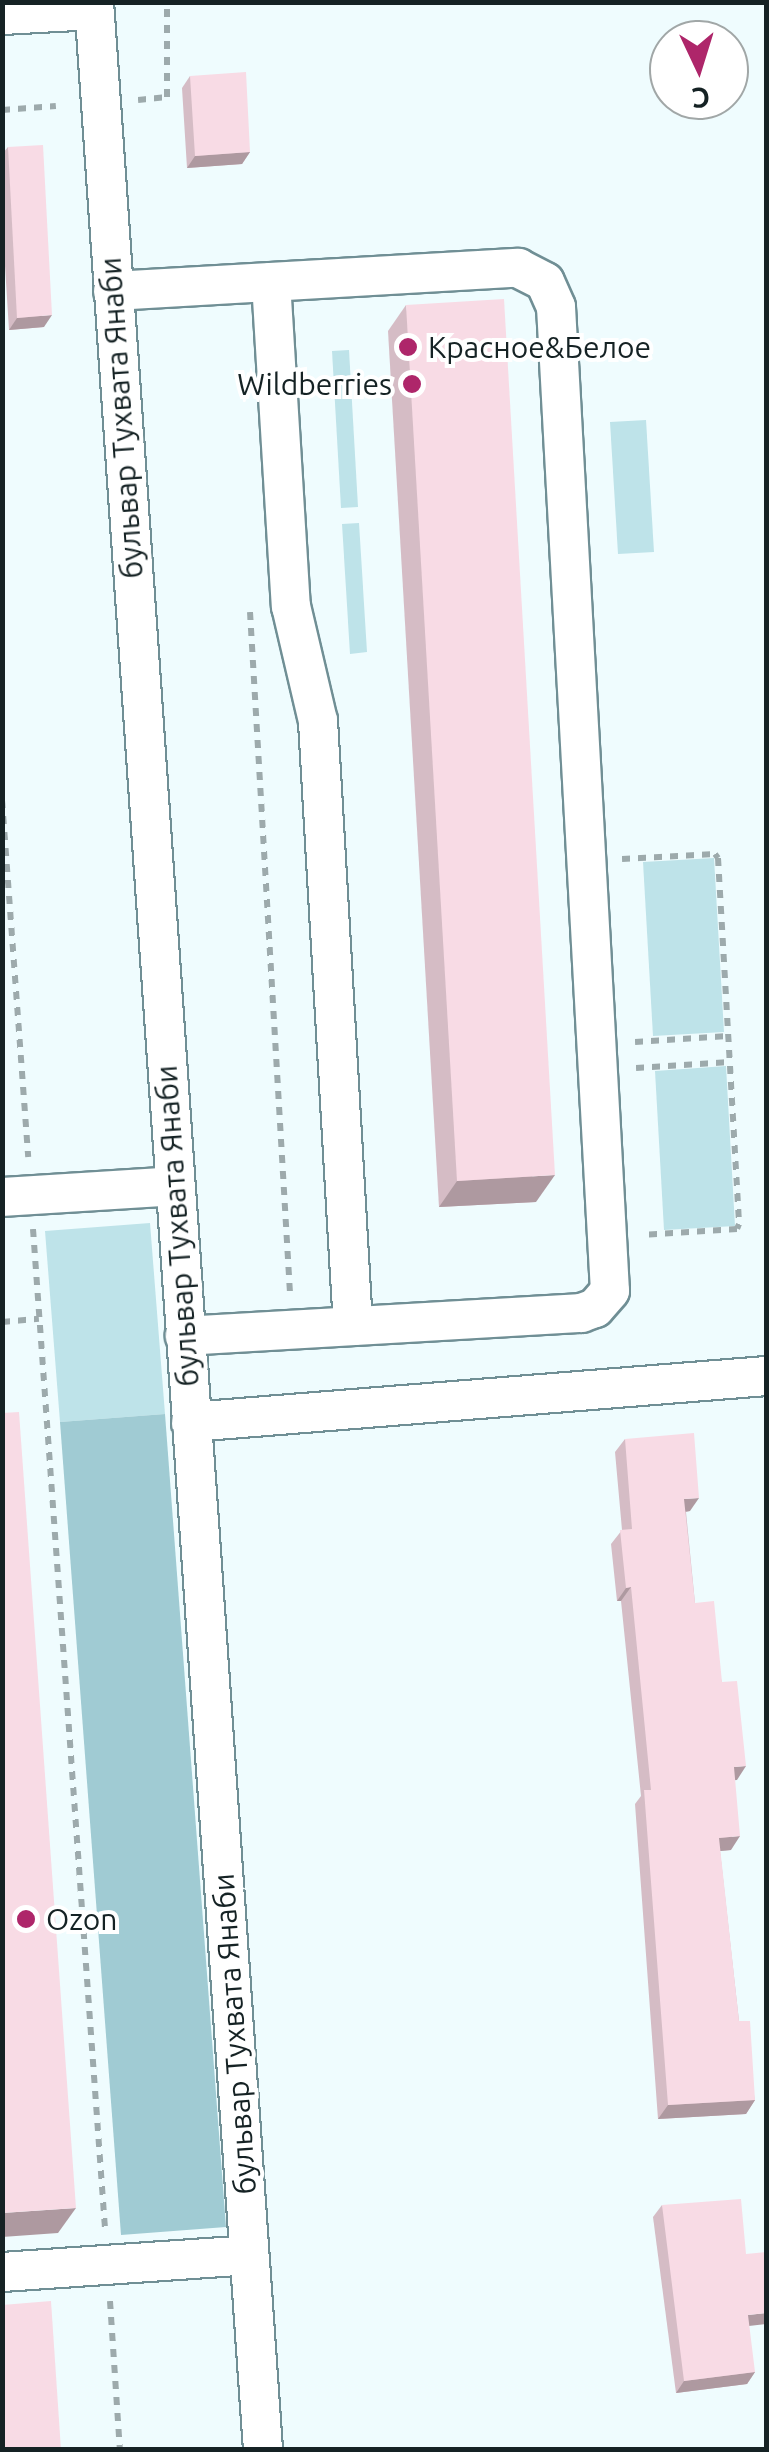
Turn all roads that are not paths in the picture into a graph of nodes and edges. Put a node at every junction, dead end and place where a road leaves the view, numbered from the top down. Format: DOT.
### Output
graph roads {
  1 [pos="93,6"];
  2 [pos="2,15"];
  3 [pos="271,282"];
  4 [pos="113,290"];
  5 [pos="174,1186"];
  6 [pos="16,1196"];
  7 [pos="353,1326"];
  8 [pos="186,1336"];
  9 [pos="766,1376"];
  10 [pos="191,1422"];
  11 [pos="249,2255"];
  12 [pos="2,2272"];
  13 [pos="263,2450"];
  1 -- 2 [label="street"];
  1 -- 4 [label="street, бульвар Тухвата Янаби"];
  3 -- 4 [label="street"];
  3 -- 7 [label="street"];
  3 -- 7 [label="street"];
  4 -- 5 [label="street, бульвар Тухвата Янаби"];
  5 -- 6 [label="street"];
  5 -- 8 [label="street, бульвар Тухвата Янаби"];
  7 -- 8 [label="street"];
  8 -- 10 [label="street, бульвар Тухвата Янаби"];
  9 -- 10 [label="street"];
  10 -- 11 [label="street, бульвар Тухвата Янаби"];
  11 -- 12 [label="street"];
  11 -- 13 [label="street, бульвар Тухвата Янаби"];
}
